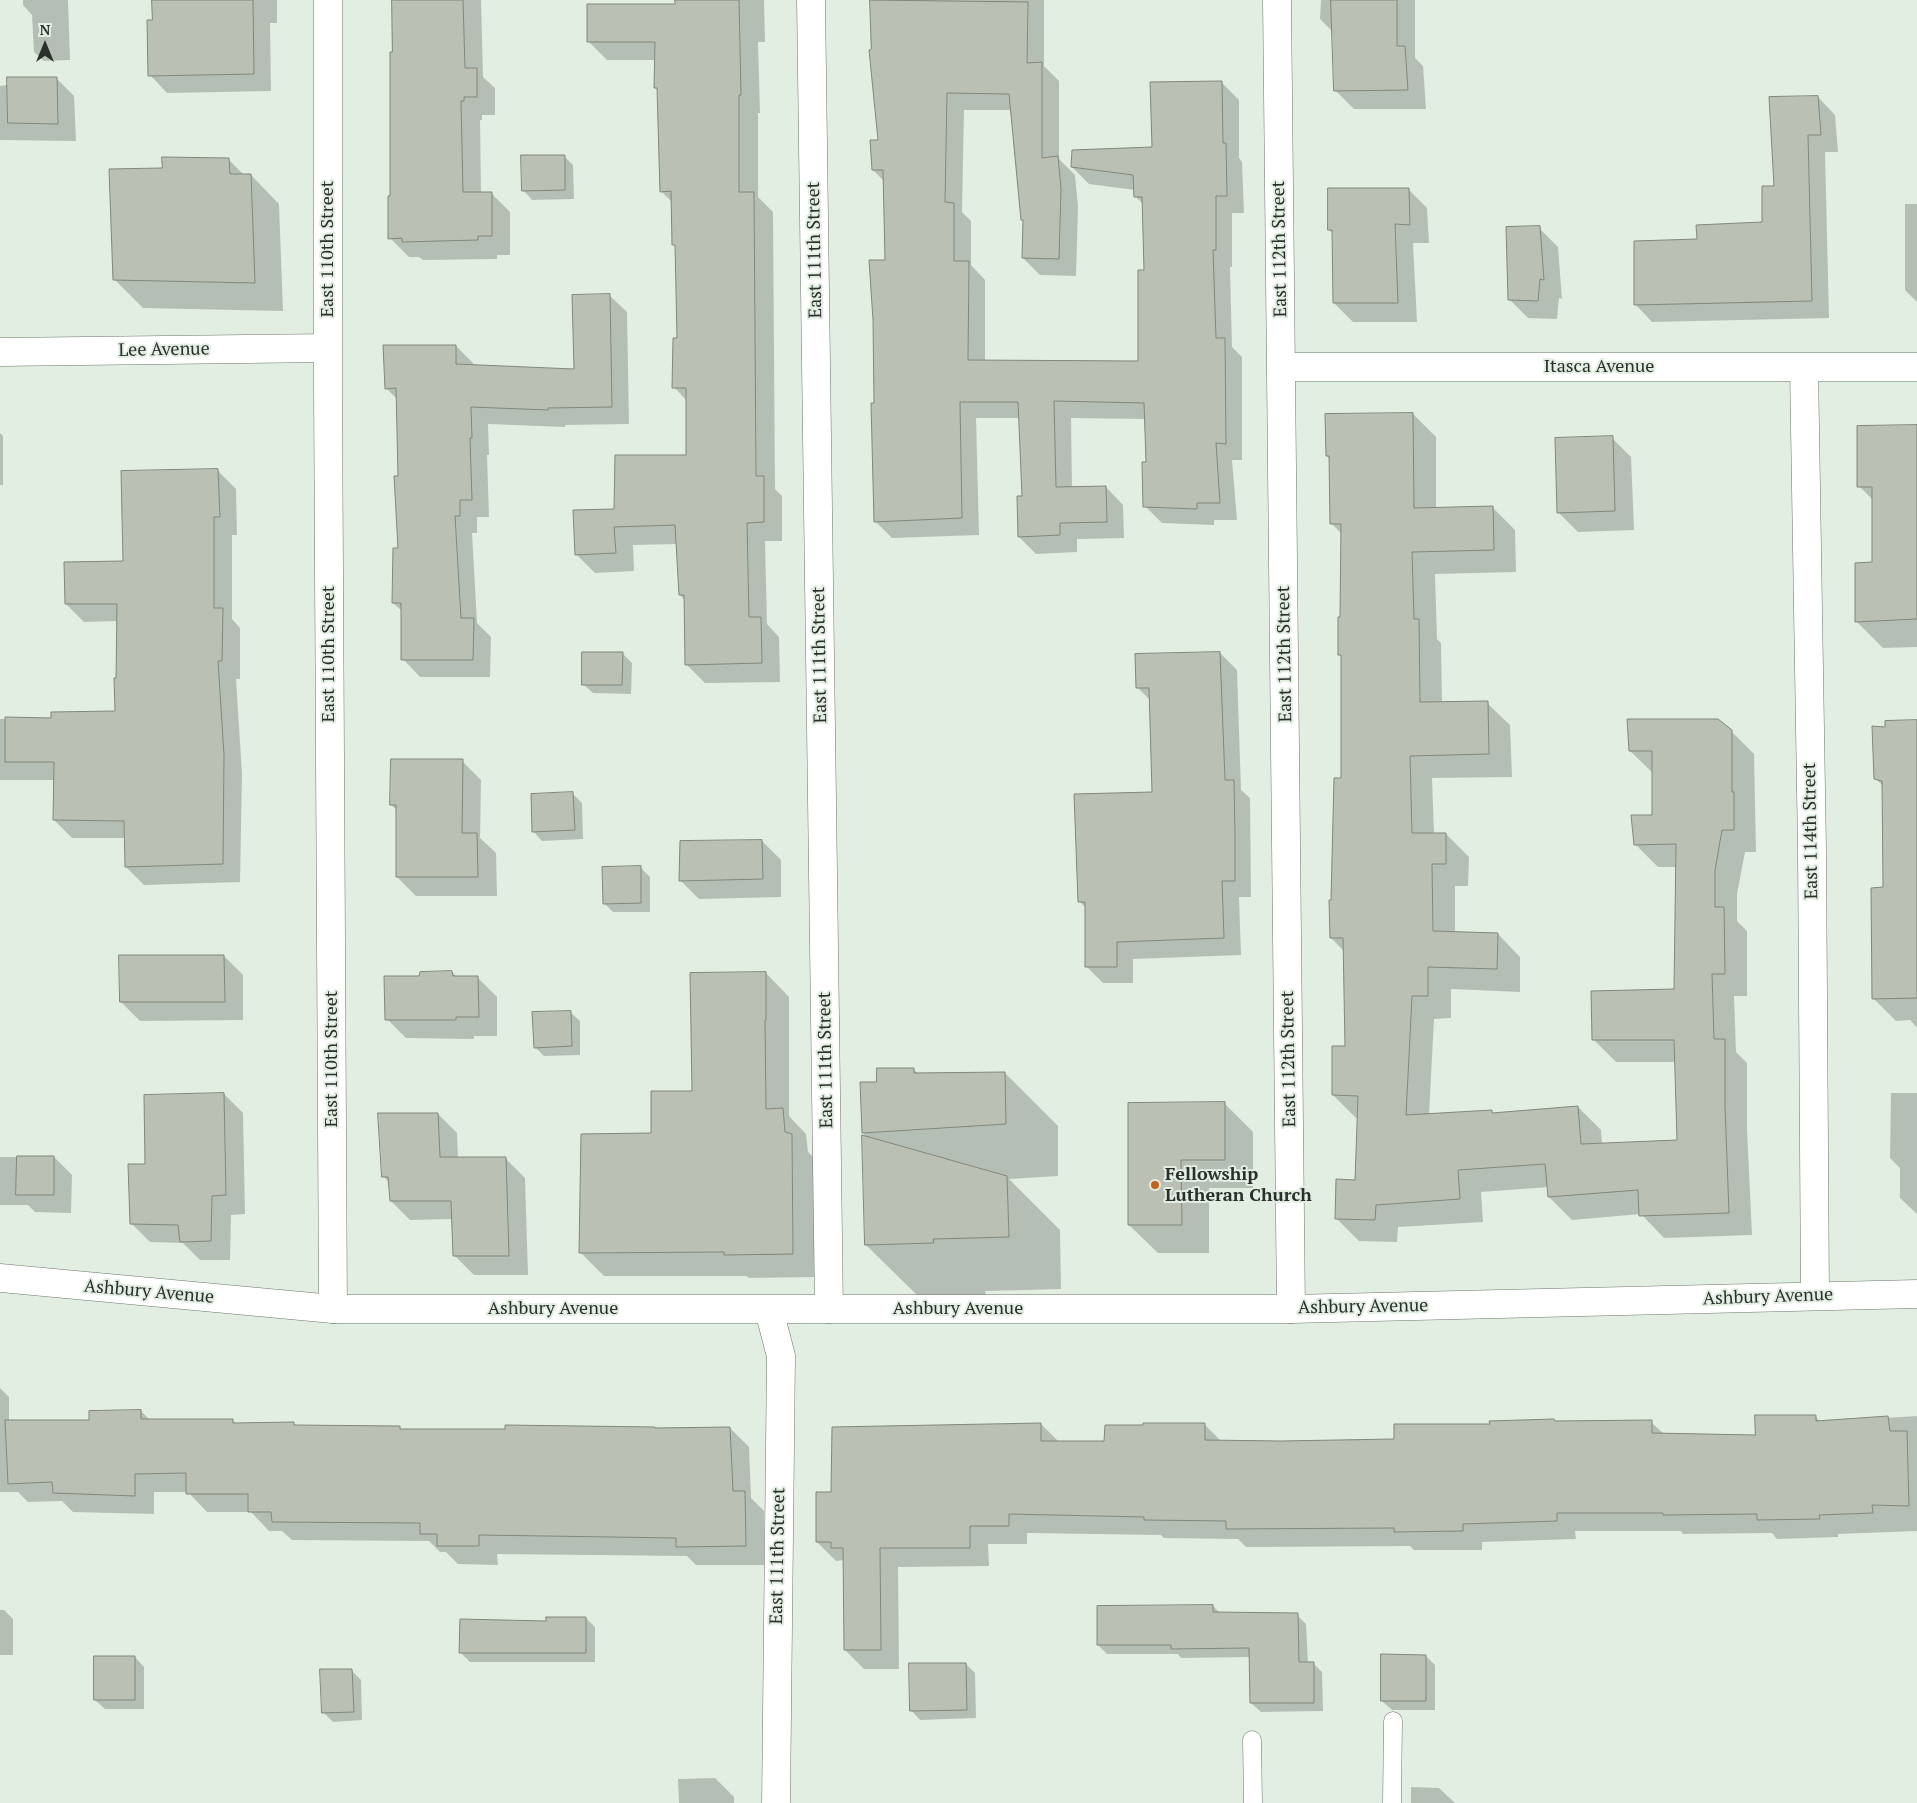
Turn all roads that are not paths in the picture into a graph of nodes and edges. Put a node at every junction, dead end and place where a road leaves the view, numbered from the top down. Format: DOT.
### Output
graph roads {
  1 [pos="328,0"];
  2 [pos="811,0"];
  3 [pos="1277,0"];
  4 [pos="328,348"];
  5 [pos="0,352"];
  6 [pos="1282,367"];
  7 [pos="1804,367"];
  8 [pos="1917,367"];
  9 [pos="0,1278"];
  10 [pos="1917,1294"];
  11 [pos="1815,1296"];
  12 [pos="333,1308"];
  13 [pos="1291,1308"];
  14 [pos="829,1309"];
  15 [pos="769,1310"];
  16 [pos="1393,1721"];
  17 [pos="1252,1740"];
  18 [pos="776,1803"];
  19 [pos="1253,1803"];
  20 [pos="1392,1803"];
  1 -- 4 [label="street, East 110th Street"];
  2 -- 14 [label="street, East 111th Street"];
  3 -- 6 [label="street, East 112th Street"];
  4 -- 5 [label="street, Lee Avenue"];
  4 -- 12 [label="street, East 110th Street"];
  6 -- 7 [label="street, Itasca Avenue"];
  6 -- 13 [label="street, East 112th Street"];
  7 -- 8 [label="street, Itasca Avenue"];
  7 -- 11 [label="street, East 114th Street"];
  9 -- 12 [label="street, Ashbury Avenue"];
  10 -- 11 [label="street, Ashbury Avenue"];
  11 -- 13 [label="street, Ashbury Avenue"];
  12 -- 15 [label="street, Ashbury Avenue"];
  13 -- 14 [label="street, Ashbury Avenue"];
  14 -- 15 [label="street, Ashbury Avenue"];
  15 -- 18 [label="street, East 111th Street"];
  16 -- 20 [label="lane"];
  17 -- 19 [label="lane"];
}
